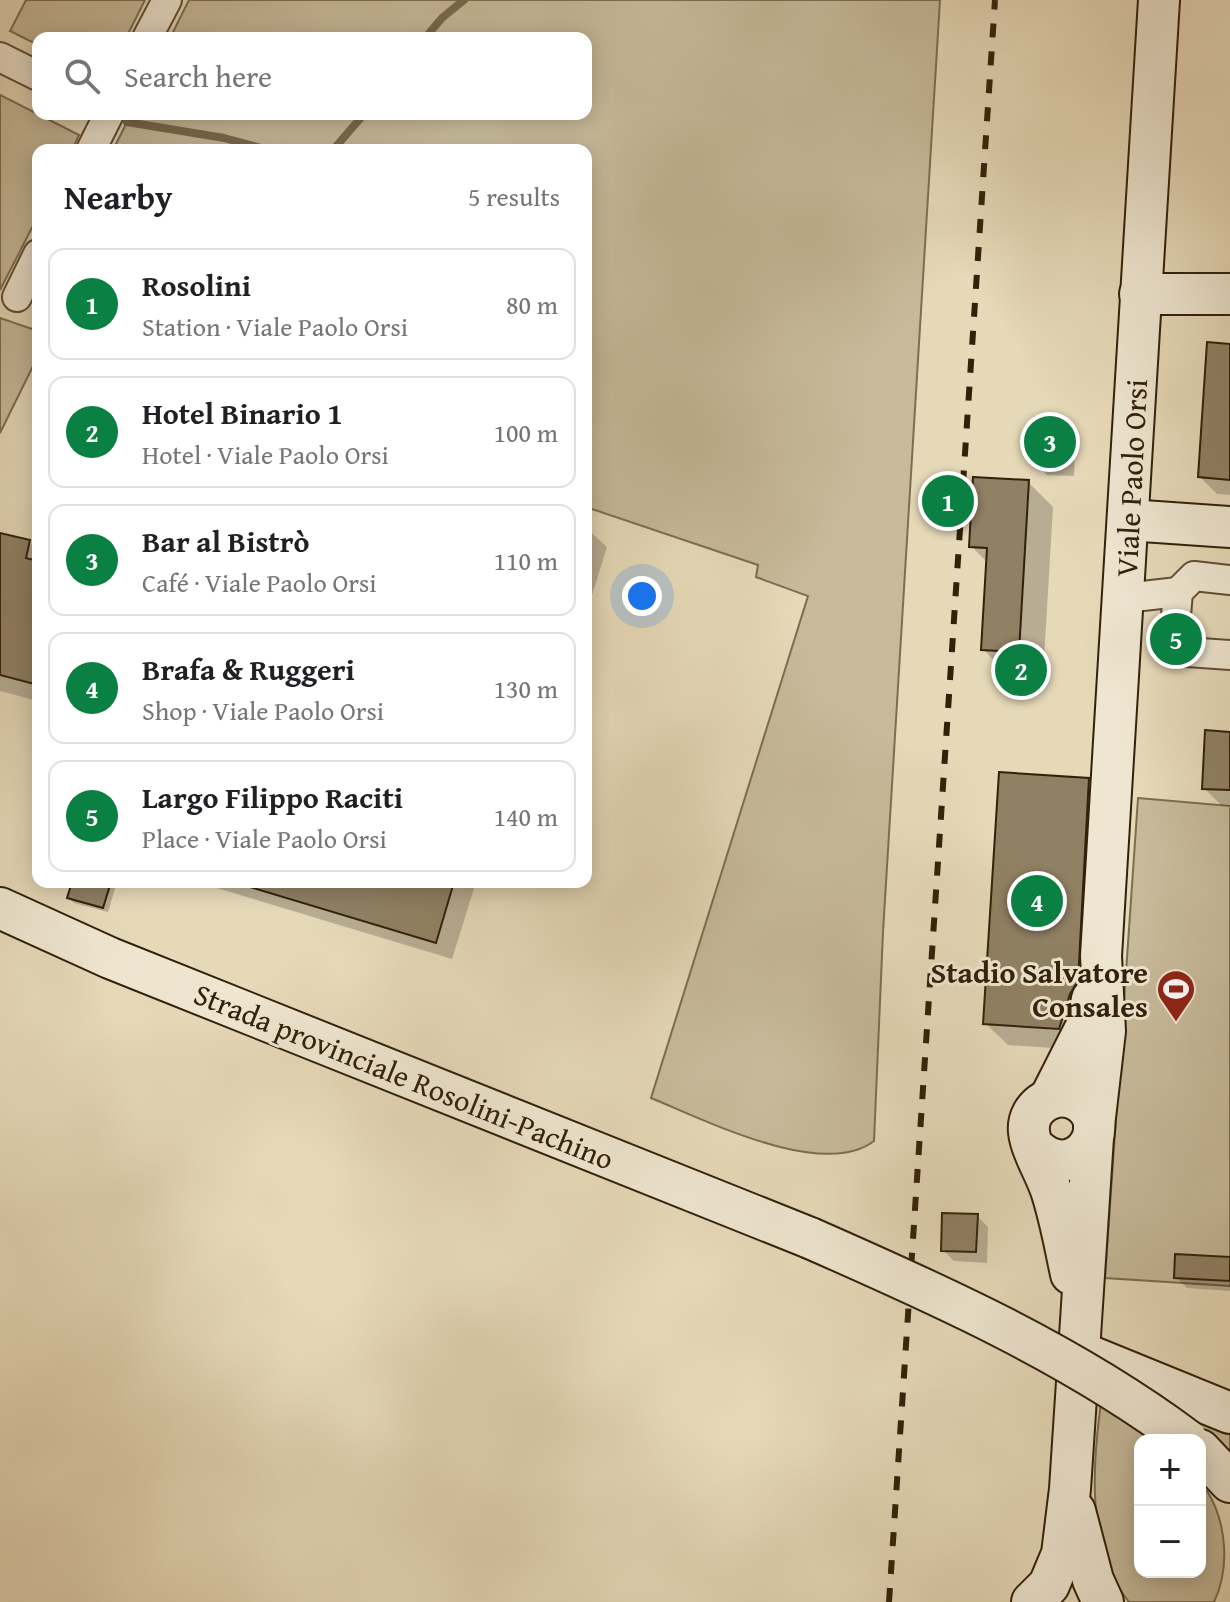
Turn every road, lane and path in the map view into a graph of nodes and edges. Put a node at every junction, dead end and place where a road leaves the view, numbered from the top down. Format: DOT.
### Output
graph roads {
  1 [pos="167,0"];
  2 [pos="1159,0"];
  3 [pos="150,32"];
  4 [pos="0,57"];
  5 [pos="32,73"];
  6 [pos="106,120"];
  7 [pos="94,144"];
  8 [pos="32,266"];
  9 [pos="1140,294"];
  10 [pos="1230,294"];
  11 [pos="17,297"];
  12 [pos="1128,520"];
  13 [pos="1230,527"];
  14 [pos="1230,580"];
  15 [pos="1178,592"];
  16 [pos="1125,598"];
  17 [pos="1230,655"];
  18 [pos="0,908"];
  19 [pos="1101,956"];
  20 [pos="1050,1098"];
  21 [pos="1094,1131"];
  22 [pos="1036,1149"];
  23 [pos="1081,1334"];
  24 [pos="1230,1413"];
  25 [pos="1174,1434"];
  26 [pos="1070,1489"];
  27 [pos="1032,1602"];
  28 [pos="1103,1602"];
  1 -- 3 [label="street"];
  2 -- 9 [label="main road, Viale Paolo Orsi"];
  4 -- 5 [label="street"];
  6 -- 7 [label="street"];
  8 -- 11 [label="street"];
  9 -- 10 [label="main road"];
  9 -- 12 [label="main road, Viale Paolo Orsi"];
  12 -- 13 [label="main road"];
  12 -- 16 [label="main road, Viale Paolo Orsi"];
  14 -- 15 [label="street"];
  15 -- 16 [label="street"];
  15 -- 17 [label="street"];
  16 -- 19 [label="main road, Viale Paolo Orsi"];
  18 -- 25 [label="main road, Strada provinciale Rosolini-Pachino, bridge"];
  19 -- 20 [label="main road"];
  19 -- 21 [label="main road"];
  20 -- 21 [label="main road"];
  20 -- 22 [label="main road"];
  21 -- 22 [label="main road"];
  21 -- 23 [label="main road"];
  22 -- 23 [label="main road"];
  23 -- 24 [label="main road"];
  23 -- 26 [label="main road"];
  26 -- 27 [label="main road"];
  26 -- 28 [label="main road"];
}
